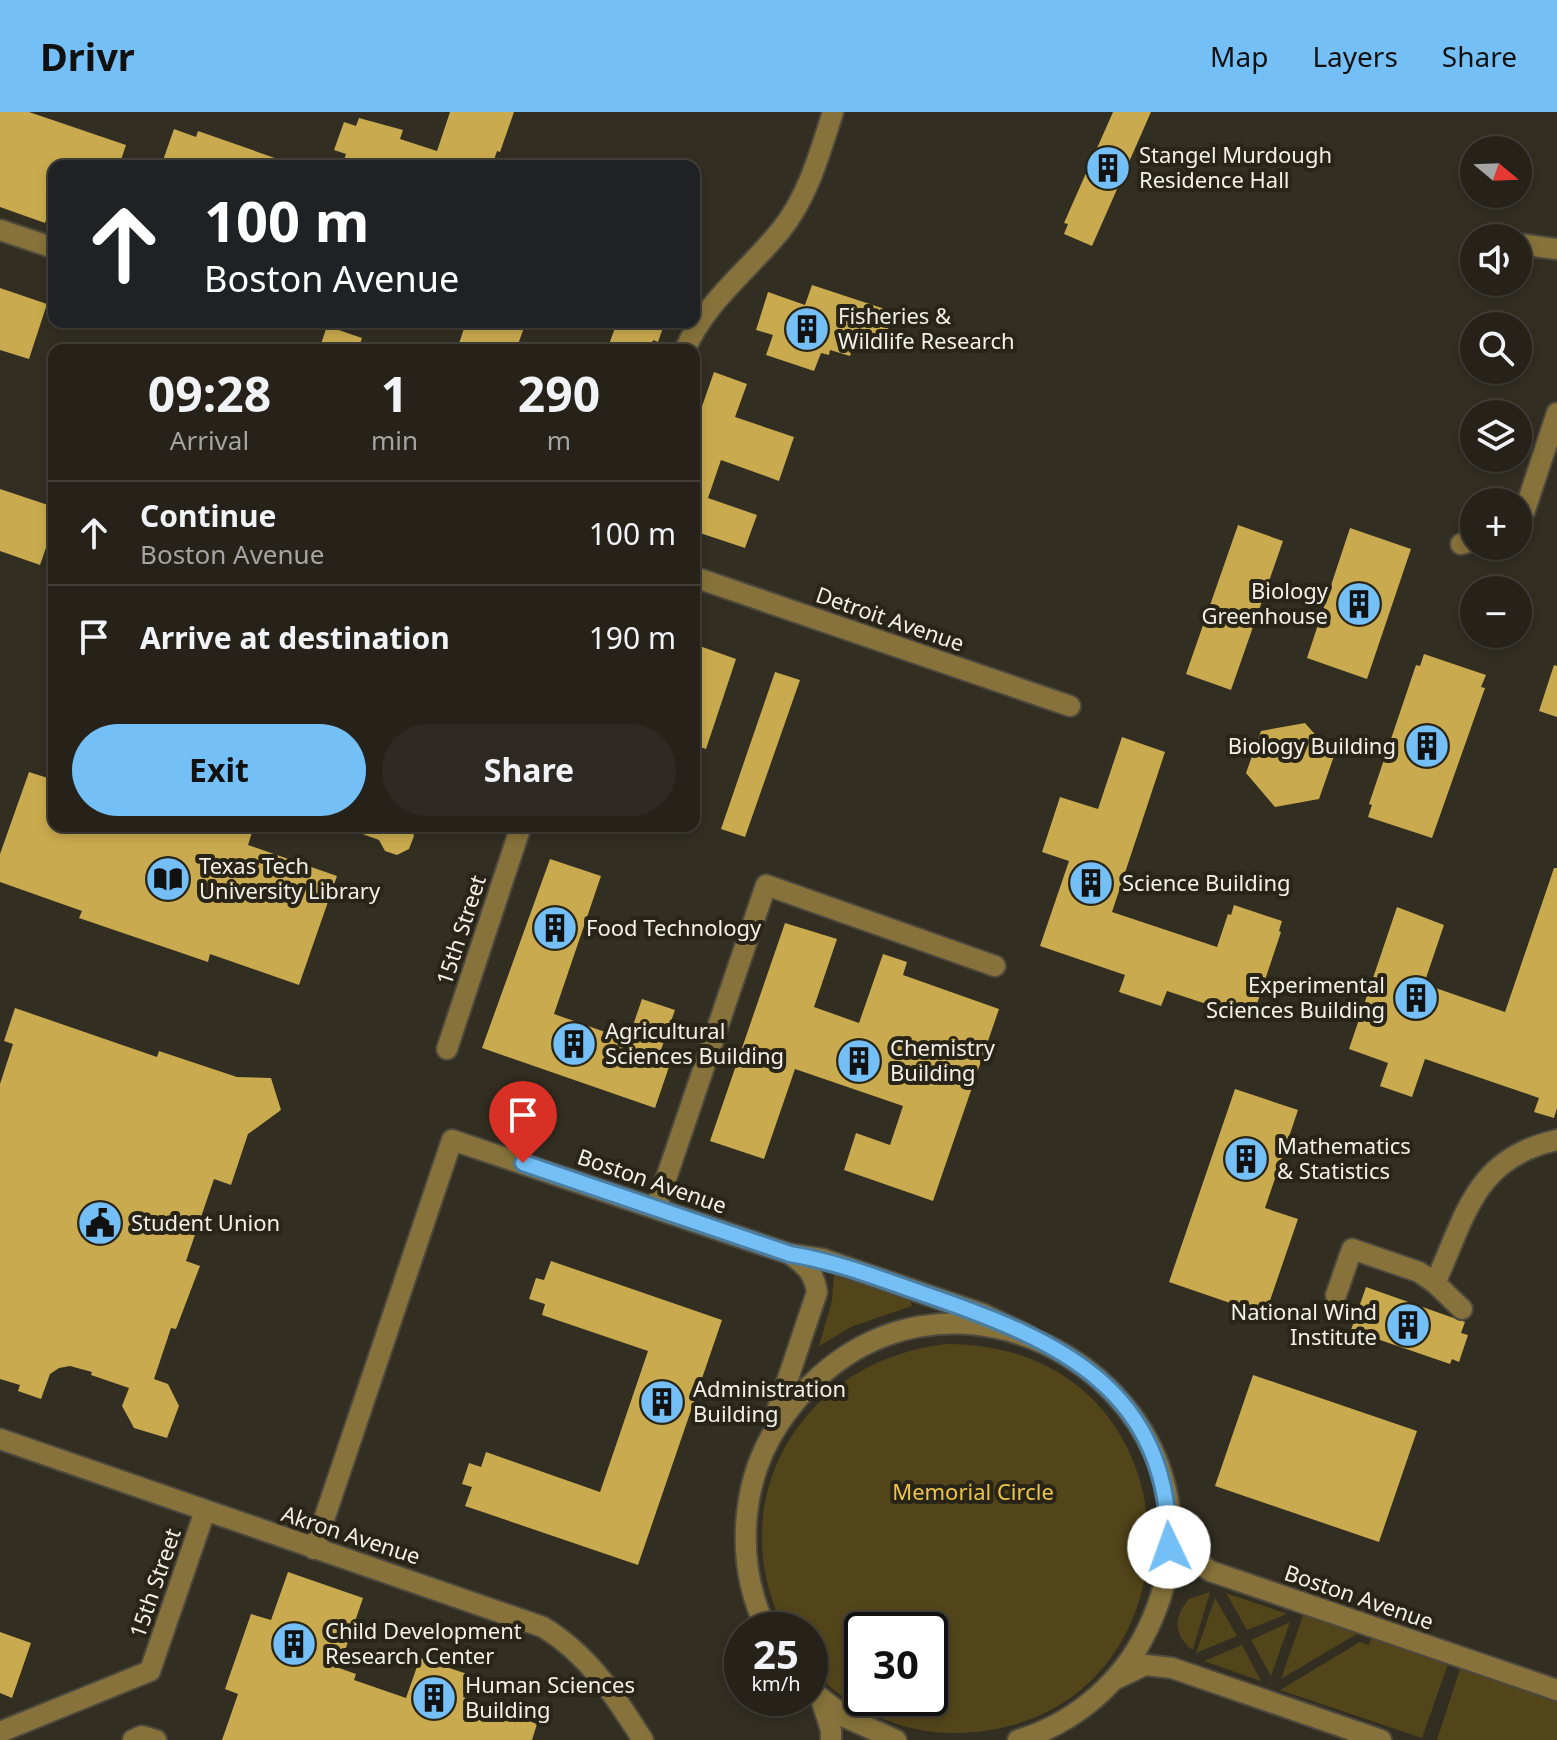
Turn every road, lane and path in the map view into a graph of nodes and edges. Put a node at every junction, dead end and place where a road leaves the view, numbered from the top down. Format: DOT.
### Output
graph roads {
  1 [pos="833,112"];
  2 [pos="0,230"];
  3 [pos="48,246"];
  4 [pos="1532,246"];
  5 [pos="1557,249"];
  6 [pos="700,324"];
  7 [pos="1557,413"];
  8 [pos="1532,489"];
  9 [pos="700,579"];
  10 [pos="1070,706"];
  11 [pos="519,832"];
  12 [pos="995,966"];
  13 [pos="447,1049"];
  14 [pos="1557,1140"];
  15 [pos="656,1208"];
  16 [pos="790,1254"];
  17 [pos="1435,1283"];
  18 [pos="1336,1295"];
  19 [pos="1462,1309"];
  20 [pos="1029,1336"];
  21 [pos="0,1439"];
  22 [pos="767,1445"];
  23 [pos="205,1511"];
  24 [pos="1168,1518"];
  25 [pos="314,1549"];
  26 [pos="760,1612"];
  27 [pos="1115,1679"];
  28 [pos="1557,1690"];
  29 [pos="828,1703"];
  30 [pos="825,1716"];
  31 [pos="0,1732"];
  32 [pos="133,1740"];
  33 [pos="156,1740"];
  34 [pos="643,1740"];
  35 [pos="831,1740"];
  36 [pos="896,1740"];
  37 [pos="1018,1740"];
  38 [pos="1381,1740"];
  1 -- 6 [label="street"];
  2 -- 3 [label="street"];
  4 -- 5 [label="street"];
  7 -- 8 [label="street"];
  9 -- 10 [label="street, Detroit Avenue"];
  11 -- 13 [label="street, 15th Street"];
  12 -- 15 [label="street"];
  14 -- 17 [label="street"];
  15 -- 16 [label="street, Boston Avenue"];
  15 -- 25 [label="street, Boston Avenue"];
  16 -- 20 [label="street, Boston Avenue"];
  16 -- 22 [label="street, Boston Avenue"];
  17 -- 18 [label="street"];
  17 -- 19 [label="street"];
  20 -- 22 [label="street"];
  20 -- 24 [label="street"];
  21 -- 23 [label="street, Akron Avenue"];
  22 -- 26 [label="street"];
  23 -- 25 [label="street, Akron Avenue"];
  23 -- 31 [label="street, 15th Street"];
  24 -- 27 [label="street"];
  24 -- 28 [label="street, Boston Avenue"];
  25 -- 34 [label="street, Akron Avenue"];
  27 -- 37 [label="street"];
  27 -- 38 [label="street"];
  29 -- 36 [label="street"];
  30 -- 35 [label="street"];
  32 -- 33 [label="street"];
}
